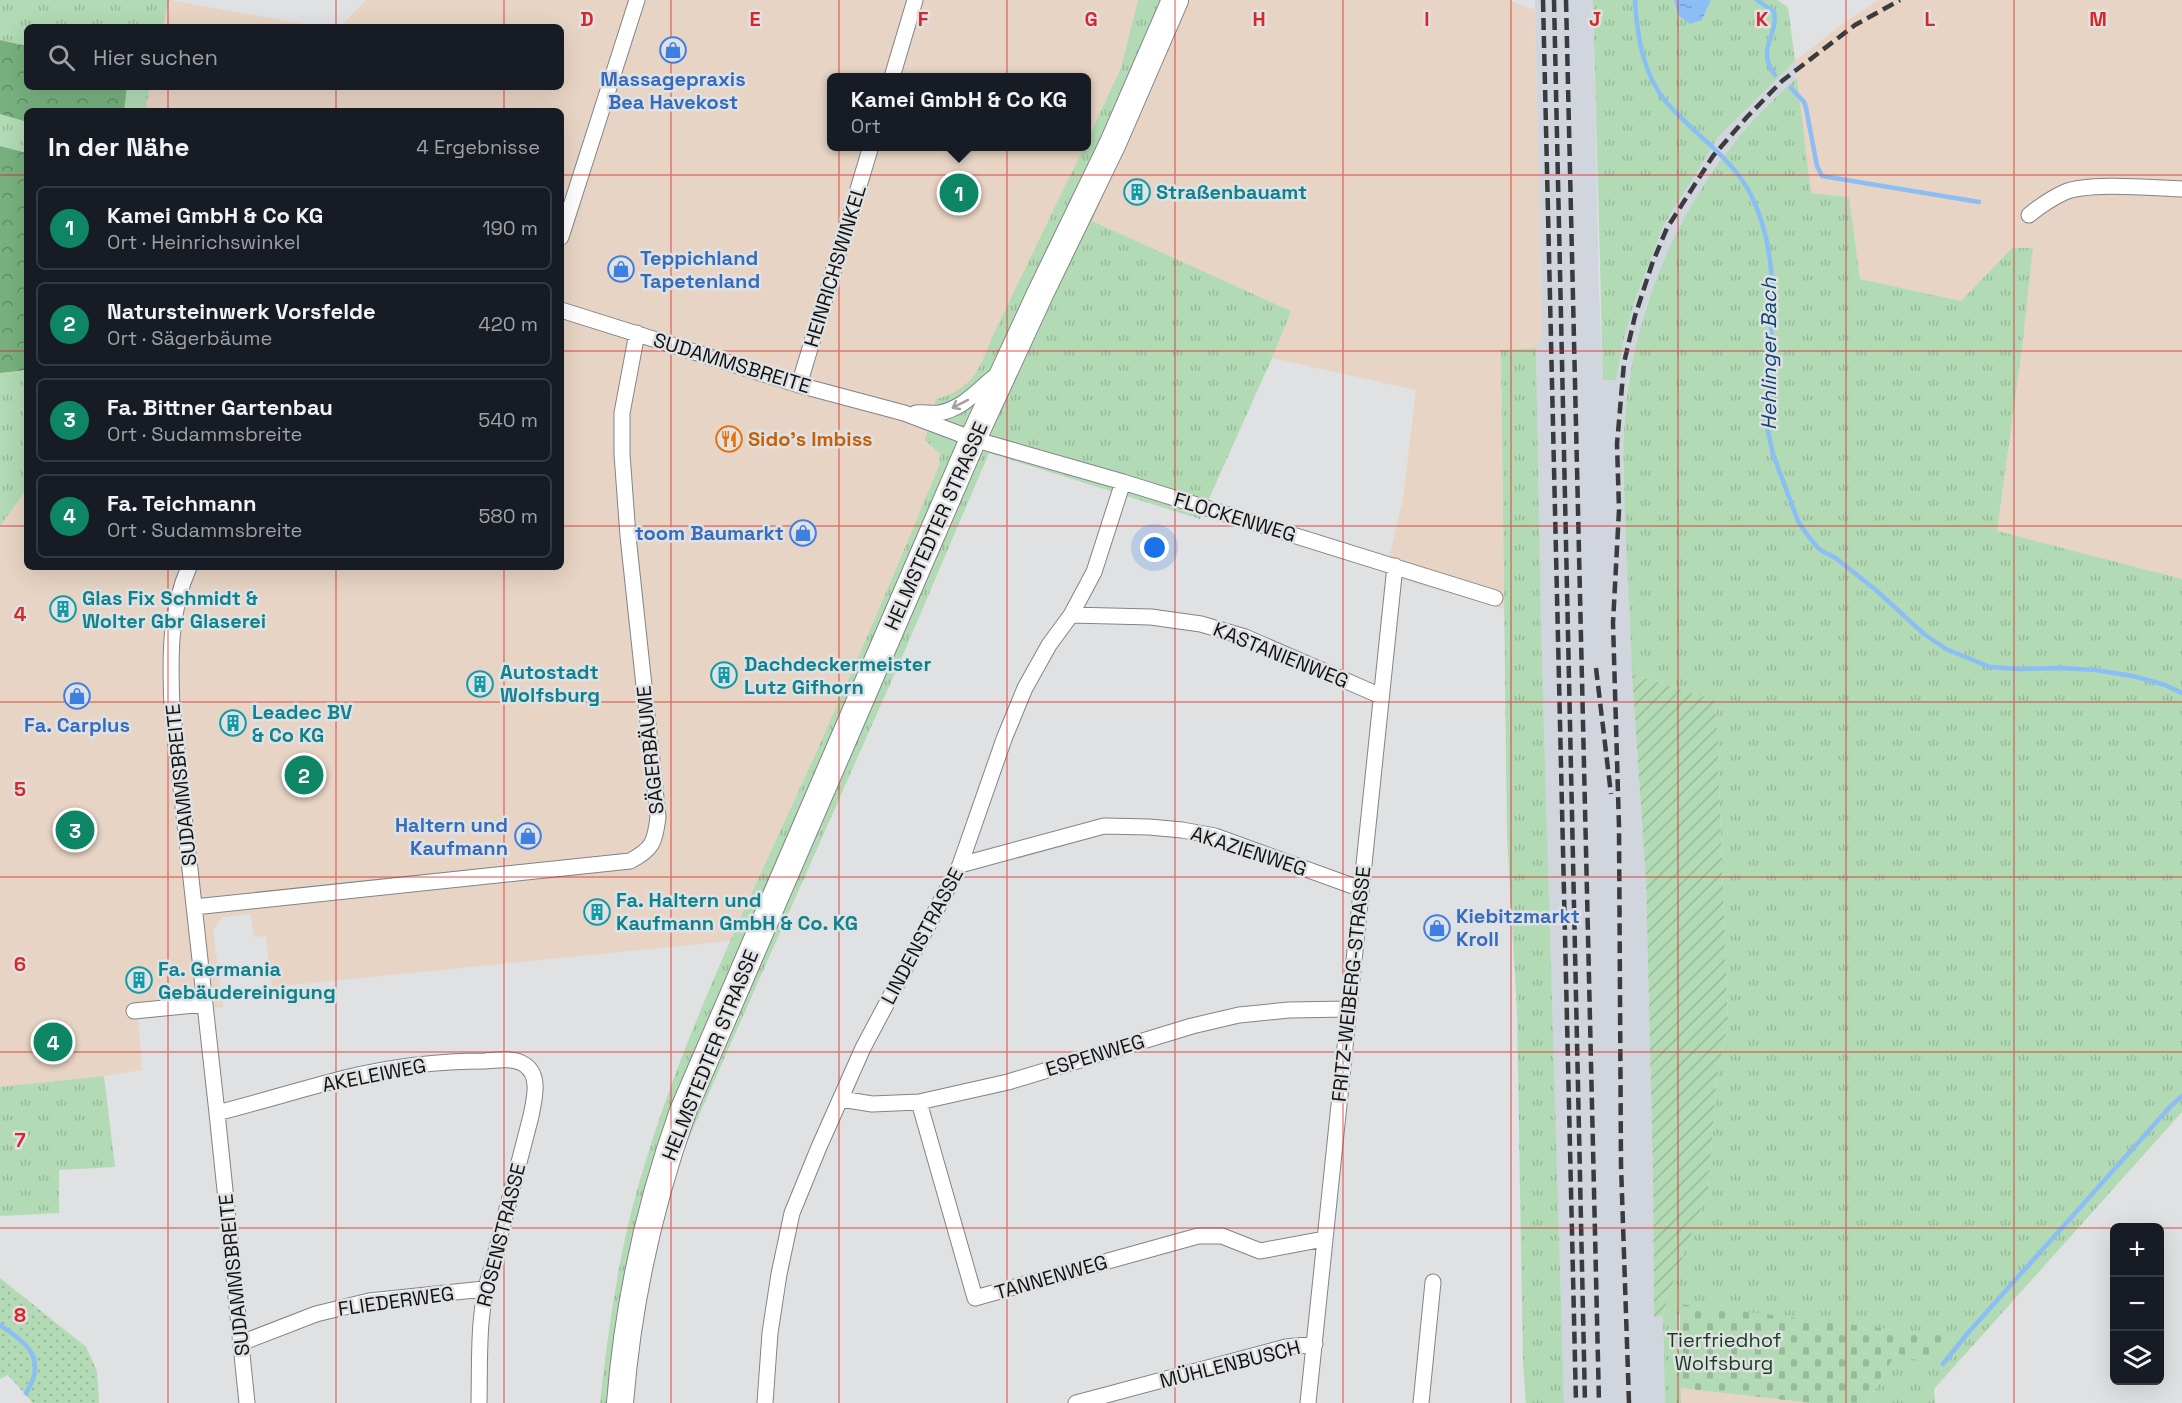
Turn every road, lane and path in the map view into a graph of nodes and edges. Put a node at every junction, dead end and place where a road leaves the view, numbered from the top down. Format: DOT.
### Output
graph roads {
  1 [pos="637,0"];
  2 [pos="915,0"];
  3 [pos="1175,0"];
  4 [pos="893,73"];
  5 [pos="870,151"];
  6 [pos="2182,189"];
  7 [pos="2029,215"];
  8 [pos="564,228"];
  9 [pos="564,311"];
  10 [pos="637,333"];
  11 [pos="1006,369"];
  12 [pos="799,385"];
  13 [pos="904,413"];
  14 [pos="974,439"];
  15 [pos="1123,482"];
  16 [pos="1395,566"];
  17 [pos="188,570"];
  18 [pos="1495,598"];
  19 [pos="1071,615"];
  20 [pos="1381,696"];
  21 [pos="960,865"];
  22 [pos="1360,889"];
  23 [pos="194,907"];
  24 [pos="205,1004"];
  25 [pos="1349,1009"];
  26 [pos="134,1011"];
  27 [pos="531,1070"];
  28 [pos="841,1099"];
  29 [pos="919,1102"];
  30 [pos="217,1113"];
  31 [pos="1324,1239"];
  32 [pos="1433,1282"];
  33 [pos="484,1289"];
  34 [pos="241,1343"];
  35 [pos="1315,1344"];
  36 [pos="247,1403"];
  37 [pos="479,1403"];
  38 [pos="620,1403"];
  39 [pos="765,1403"];
  40 [pos="1076,1403"];
  41 [pos="1308,1403"];
  42 [pos="1421,1403"];
  1 -- 8 [label="street"];
  2 -- 4 [label="street"];
  3 -- 11 [label="main road, HELMSTEDTER STRASSE"];
  5 -- 12 [label="street, HEINRICHSWINKEL"];
  6 -- 7 [label="street"];
  9 -- 10 [label="street, SUDAMMSBREITE"];
  10 -- 12 [label="street, SUDAMMSBREITE"];
  10 -- 23 [label="street, SÄGERBÄUME"];
  11 -- 13 [label="street, SUDAMMSBREITE, one-way"];
  11 -- 14 [label="main road, HELMSTEDTER STRASSE"];
  12 -- 13 [label="street, SUDAMMSBREITE"];
  13 -- 14 [label="street, SUDAMMSBREITE"];
  14 -- 15 [label="street, FLOCKENWEG"];
  14 -- 38 [label="main road, HELMSTEDTER STRASSE"];
  15 -- 16 [label="street, FLOCKENWEG"];
  15 -- 19 [label="street, LINDENSTRASSE"];
  16 -- 18 [label="street, FLOCKENWEG"];
  16 -- 20 [label="street, FRITZ-WEIBERG-STRASSE"];
  17 -- 23 [label="street, SUDAMMSBREITE"];
  19 -- 20 [label="street, KASTANIENWEG"];
  19 -- 21 [label="street, LINDENSTRASSE"];
  20 -- 22 [label="street, FRITZ-WEIBERG-STRASSE"];
  21 -- 22 [label="street, AKAZIENWEG"];
  21 -- 28 [label="street, LINDENSTRASSE"];
  22 -- 25 [label="street, FRITZ-WEIBERG-STRASSE"];
  23 -- 24 [label="street, SUDAMMSBREITE"];
  24 -- 26 [label="street"];
  24 -- 30 [label="street, SUDAMMSBREITE"];
  25 -- 29 [label="street, ESPENWEG"];
  25 -- 31 [label="street, FRITZ-WEIBERG-STRASSE"];
  27 -- 30 [label="street, AKELEIWEG"];
  27 -- 33 [label="street, ROSENSTRASSE"];
  28 -- 29 [label="street, ESPENWEG"];
  28 -- 39 [label="street, LINDENSTRASSE"];
  29 -- 31 [label="street, TANNENWEG"];
  30 -- 34 [label="street, SUDAMMSBREITE"];
  31 -- 35 [label="street, FRITZ-WEIBERG-STRASSE"];
  32 -- 42 [label="street"];
  33 -- 34 [label="street, FLIEDERWEG"];
  33 -- 37 [label="street, ROSENSTRASSE"];
  34 -- 36 [label="street, SUDAMMSBREITE"];
  35 -- 40 [label="street, MÜHLENBUSCH"];
  35 -- 41 [label="street, FRITZ-WEIBERG-STRASSE"];
}
